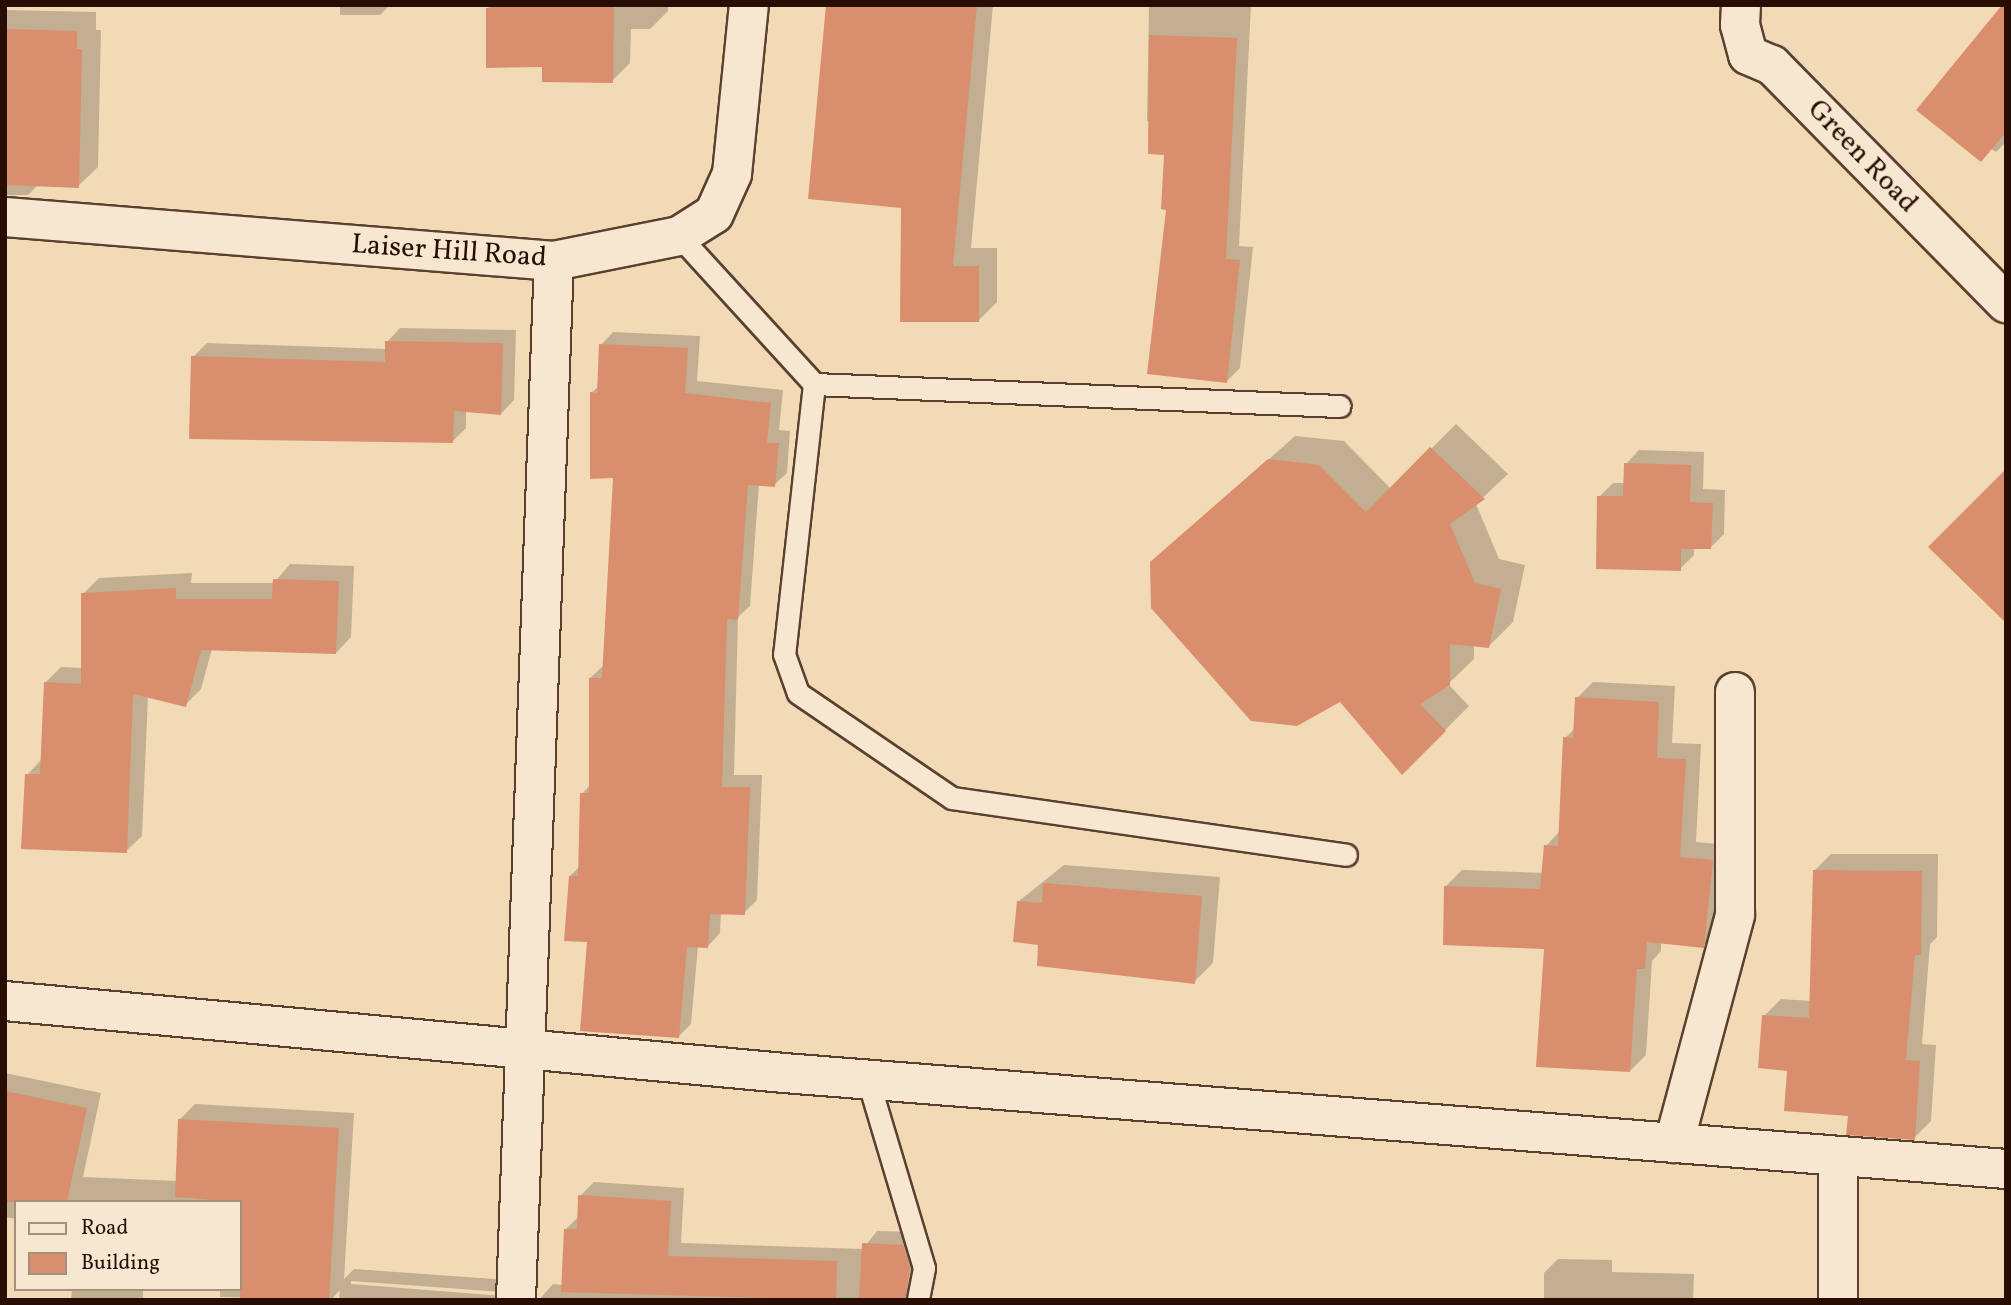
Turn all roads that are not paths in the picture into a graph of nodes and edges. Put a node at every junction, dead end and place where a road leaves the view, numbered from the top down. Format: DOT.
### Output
graph roads {
  1 [pos="749,5"];
  2 [pos="1741,5"];
  3 [pos="5,217"];
  4 [pos="679,236"];
  5 [pos="554,261"];
  6 [pos="2006,303"];
  7 [pos="814,384"];
  8 [pos="1340,406"];
  9 [pos="1735,692"];
  10 [pos="1346,855"];
  11 [pos="5,1001"];
  12 [pos="522,1051"];
  13 [pos="868,1080"];
  14 [pos="1674,1143"];
  15 [pos="1838,1156"];
  16 [pos="2006,1169"];
  17 [pos="516,1300"];
  18 [pos="918,1300"];
  19 [pos="1838,1300"];
  1 -- 4 [label="street, Laiser Hill Road"];
  2 -- 6 [label="street, Green Road"];
  3 -- 5 [label="street, Laiser Hill Road"];
  4 -- 5 [label="street, Laiser Hill Road"];
  4 -- 7 [label="lane"];
  5 -- 12 [label="street"];
  7 -- 8 [label="lane"];
  7 -- 10 [label="lane"];
  9 -- 14 [label="street"];
  11 -- 12 [label="street"];
  12 -- 13 [label="street"];
  12 -- 17 [label="street"];
  13 -- 14 [label="street"];
  13 -- 18 [label="lane"];
  14 -- 15 [label="street"];
  15 -- 16 [label="street"];
  15 -- 19 [label="street"];
}
